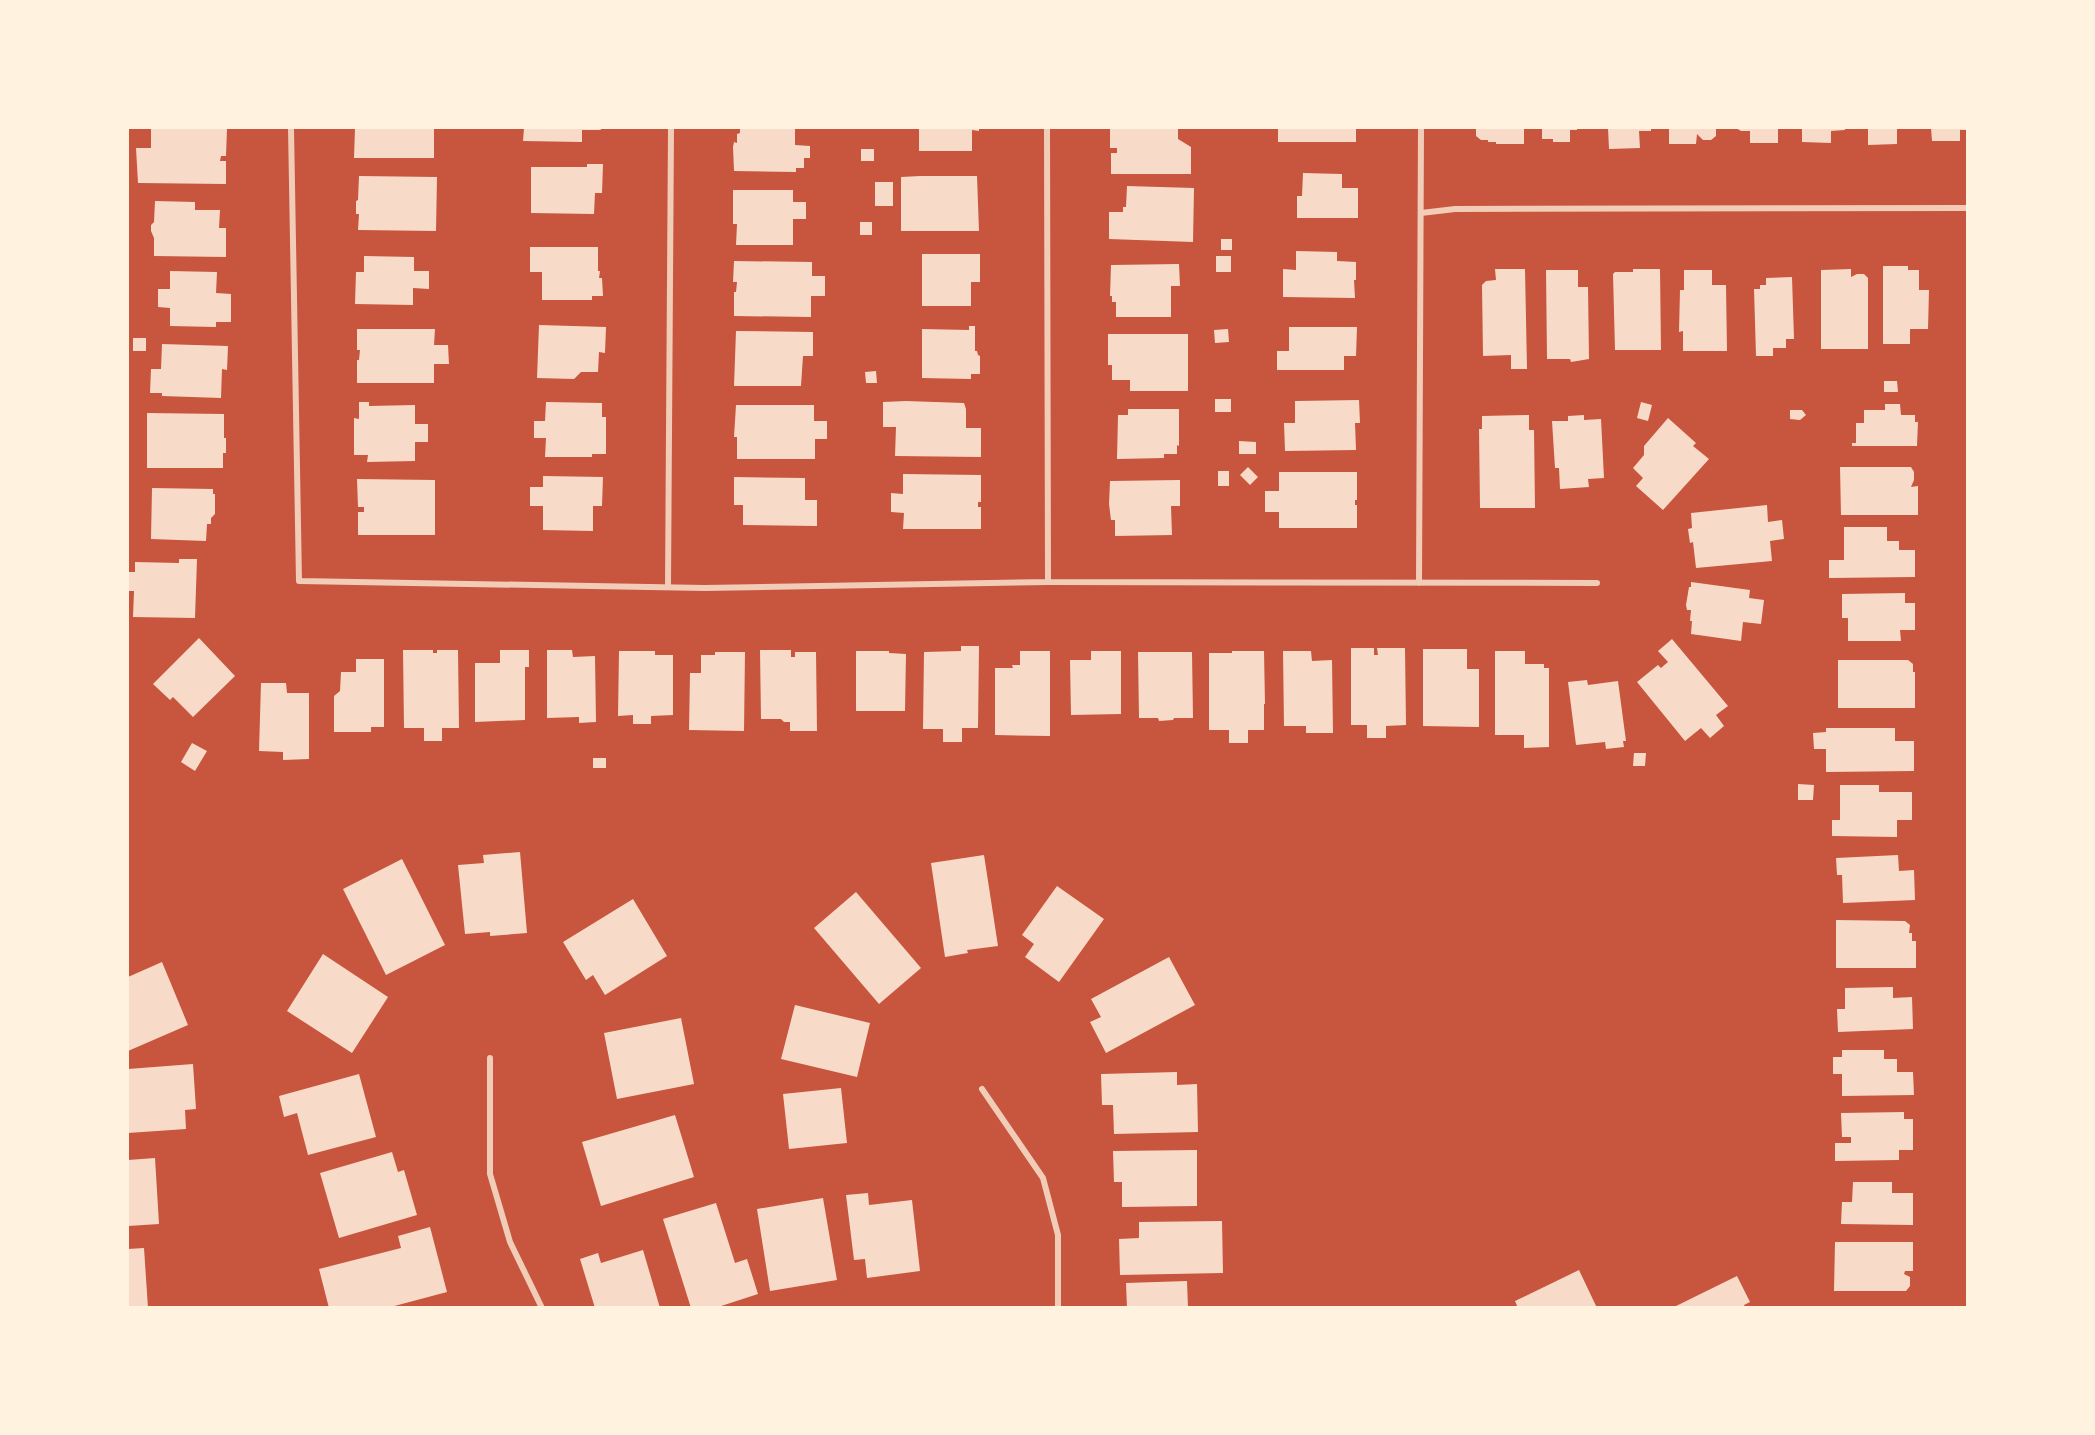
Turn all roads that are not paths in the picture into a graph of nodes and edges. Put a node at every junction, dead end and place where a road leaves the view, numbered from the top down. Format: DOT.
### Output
graph roads {
  1 [pos="291,128"];
  2 [pos="671,128"];
  3 [pos="1047,128"];
  4 [pos="1421,128"];
  5 [pos="1968,208"];
  6 [pos="1421,213"];
  7 [pos="1048,582"];
  8 [pos="1419,583"];
  9 [pos="1597,583"];
  10 [pos="668,587"];
  11 [pos="490,1058"];
  12 [pos="982,1089"];
  13 [pos="542,1308"];
  14 [pos="1058,1308"];
  1 -- 10 [label="street"];
  2 -- 10 [label="street"];
  3 -- 7 [label="street"];
  4 -- 6 [label="street"];
  5 -- 6 [label="street"];
  6 -- 8 [label="street"];
  7 -- 8 [label="street"];
  7 -- 10 [label="street"];
  8 -- 9 [label="street"];
  11 -- 13 [label="street"];
  12 -- 14 [label="street"];
}
